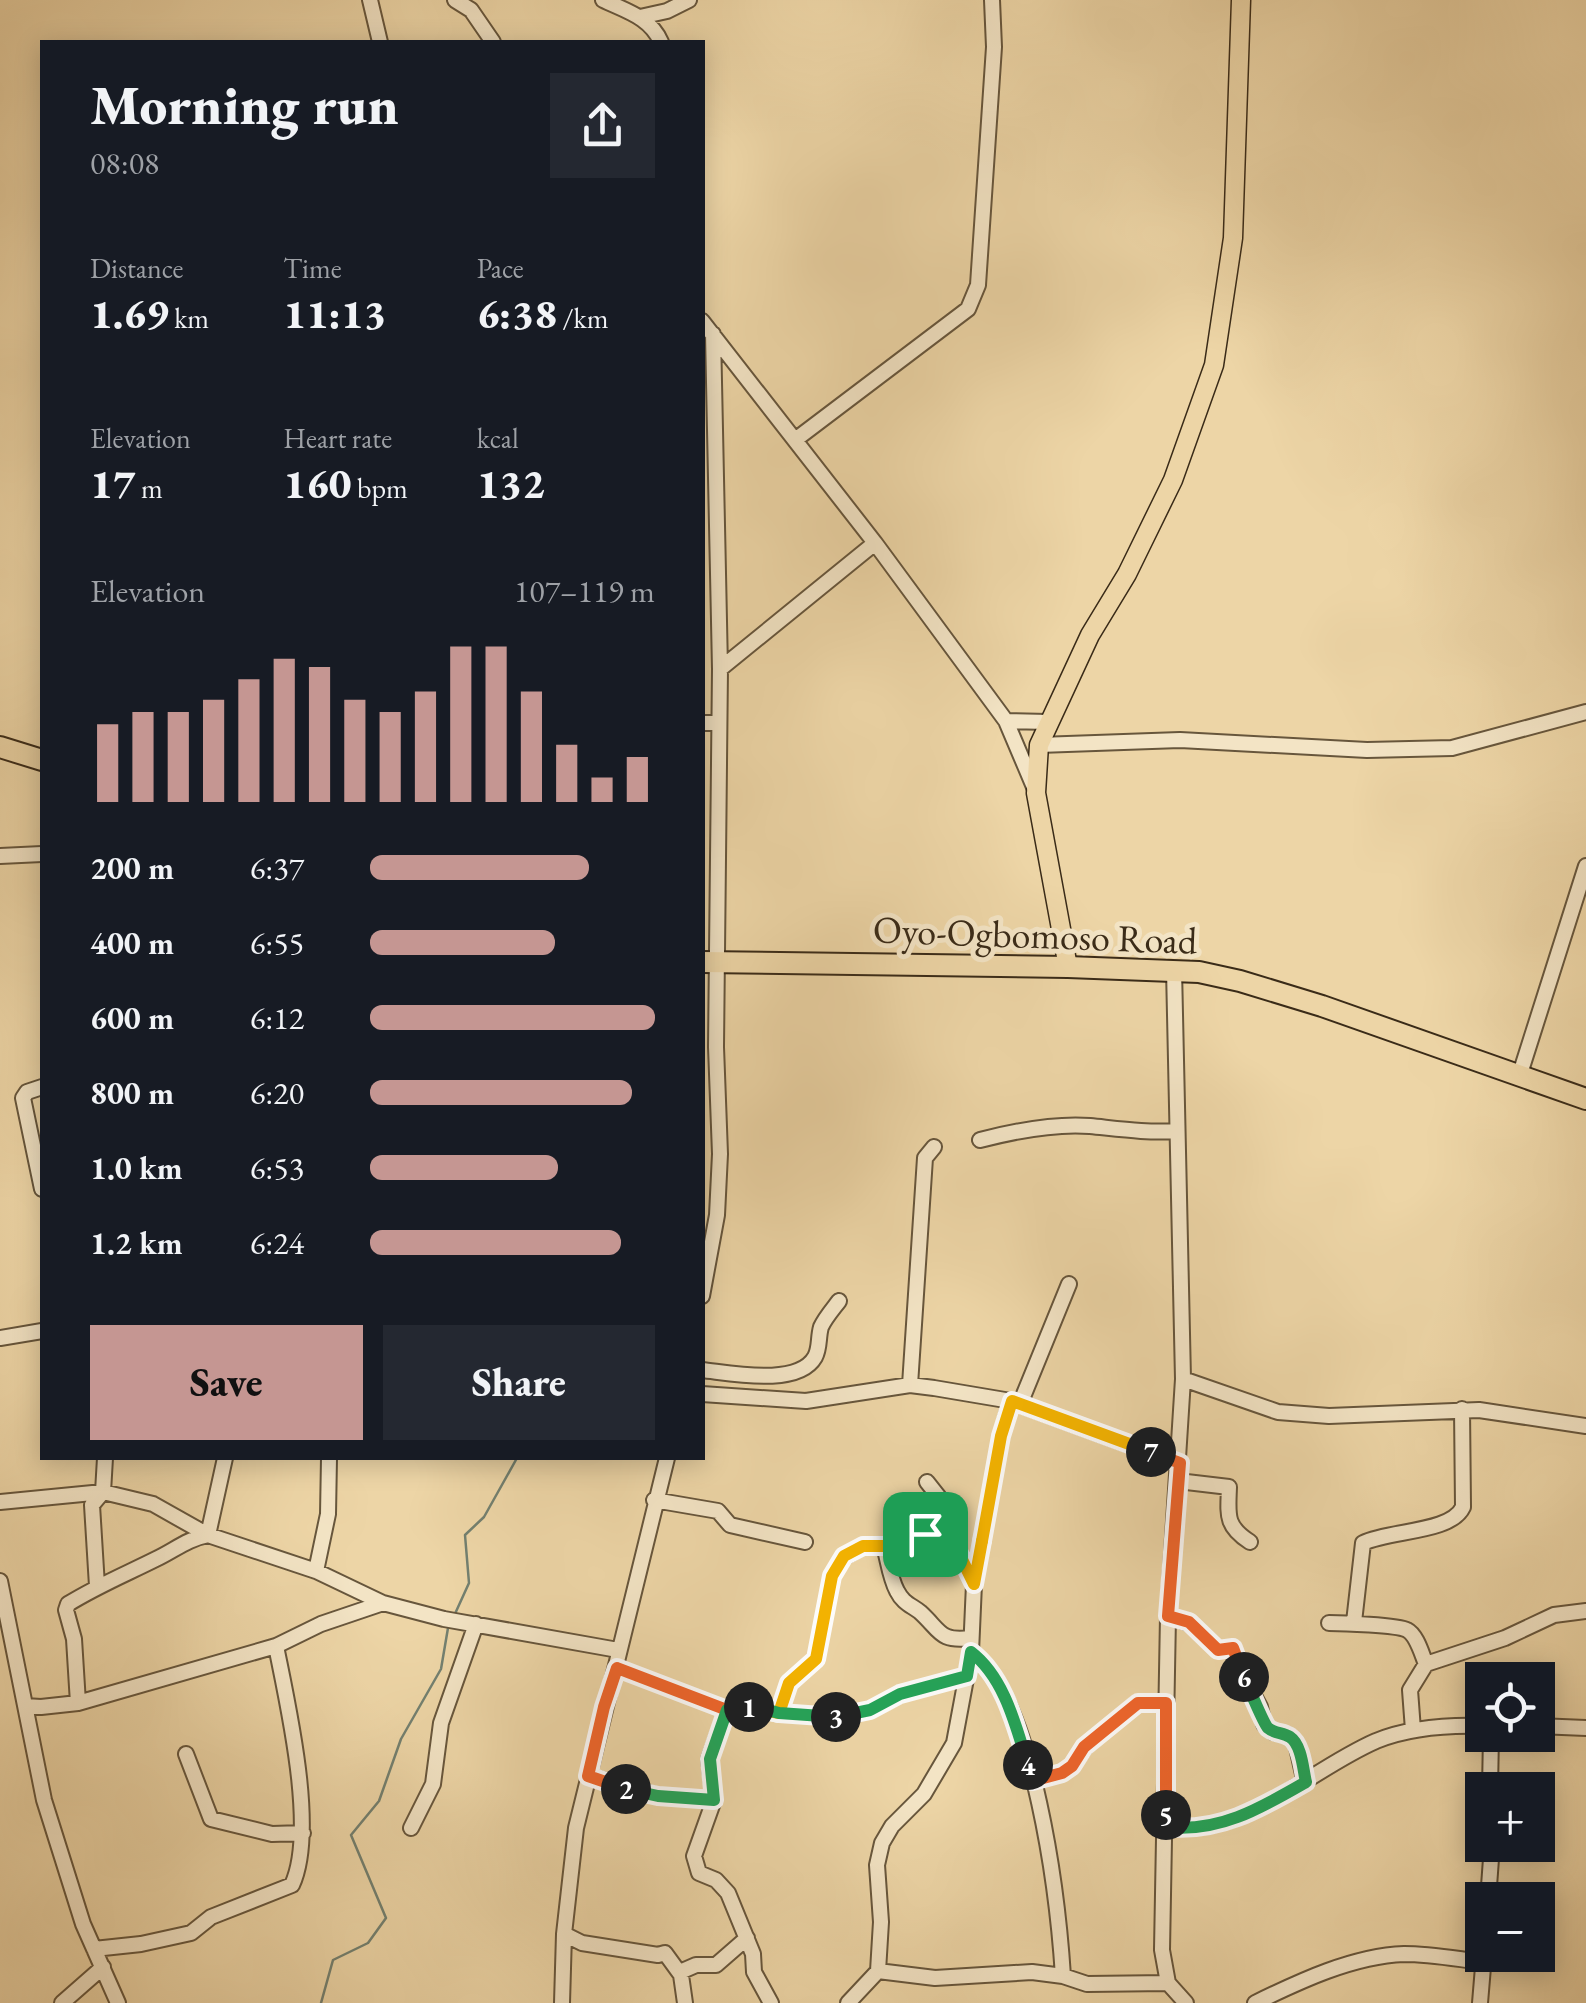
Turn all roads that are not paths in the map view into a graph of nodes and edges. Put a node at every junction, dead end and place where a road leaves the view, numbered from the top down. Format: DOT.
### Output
graph roads {
  1 [pos="370,0"];
  2 [pos="455,0"];
  3 [pos="604,0"];
  4 [pos="689,0"];
  5 [pos="992,0"];
  6 [pos="1241,0"];
  7 [pos="667,11"];
  8 [pos="640,17"];
  9 [pos="658,37"];
  10 [pos="380,40"];
  11 [pos="492,40"];
  12 [pos="710,344"];
  13 [pos="795,440"];
  14 [pos="875,543"];
  15 [pos="720,669"];
  16 [pos="1586,712"];
  17 [pos="1006,722"];
  18 [pos="1048,722"];
  19 [pos="710,723"];
  20 [pos="1038,745"];
  21 [pos="0,747"];
  22 [pos="40,759"];
  23 [pos="1036,793"];
  24 [pos="40,854"];
  25 [pos="0,856"];
  26 [pos="1586,866"];
  27 [pos="709,962"];
  28 [pos="1068,966"];
  29 [pos="1174,969"];
  30 [pos="1519,1077"];
  31 [pos="40,1088"];
  32 [pos="1586,1099"];
  33 [pos="1176,1131"];
  34 [pos="980,1140"];
  35 [pos="934,1146"];
  36 [pos="40,1179"];
  37 [pos="705,1281"];
  38 [pos="1069,1284"];
  39 [pos="839,1301"];
  40 [pos="40,1331"];
  41 [pos="0,1338"];
  42 [pos="705,1370"];
  43 [pos="1183,1380"];
  44 [pos="910,1386"];
  45 [pos="705,1394"];
  46 [pos="1016,1402"];
  47 [pos="1462,1409"];
  48 [pos="1586,1426"];
  49 [pos="105,1460"];
  50 [pos="225,1460"];
  51 [pos="329,1460"];
  52 [pos="666,1460"];
  53 [pos="1180,1463"];
  54 [pos="1178,1481"];
  55 [pos="926,1482"];
  56 [pos="103,1492"];
  57 [pos="654,1500"];
  58 [pos="0,1502"];
  59 [pos="947,1529"];
  60 [pos="208,1535"];
  61 [pos="805,1542"];
  62 [pos="1250,1542"];
  63 [pos="884,1546"];
  64 [pos="316,1571"];
  65 [pos="0,1581"];
  66 [pos="974,1584"];
  67 [pos="97,1586"];
  68 [pos="383,1603"];
  69 [pos="1586,1612"];
  70 [pos="1168,1616"];
  71 [pos="1354,1622"];
  72 [pos="1328,1623"];
  73 [pos="476,1624"];
  74 [pos="4,1629"];
  75 [pos="971,1645"];
  76 [pos="276,1646"];
  77 [pos="618,1650"];
  78 [pos="1426,1664"];
  79 [pos="617,1668"];
  80 [pos="967,1676"];
  81 [pos="78,1703"];
  82 [pos="1166,1703"];
  83 [pos="25,1706"];
  84 [pos="727,1710"];
  85 [pos="779,1713"];
  86 [pos="1465,1727"];
  87 [pos="1555,1727"];
  88 [pos="1586,1728"];
  89 [pos="1413,1730"];
  90 [pos="186,1754"];
  91 [pos="588,1776"];
  92 [pos="1032,1781"];
  93 [pos="1306,1782"];
  94 [pos="714,1800"];
  95 [pos="1166,1827"];
  96 [pos="411,1828"];
  97 [pos="303,1833"];
  98 [pos="564,1934"];
  99 [pos="747,1938"];
  100 [pos="94,1949"];
  101 [pos="1465,1957"];
  102 [pos="102,1967"];
  103 [pos="878,1971"];
  104 [pos="680,1972"];
  105 [pos="1483,1972"];
  106 [pos="1063,1976"];
  107 [pos="1168,1983"];
  108 [pos="1280,1997"];
  109 [pos="62,2003"];
  110 [pos="118,2003"];
  111 [pos="562,2003"];
  112 [pos="685,2003"];
  113 [pos="771,2003"];
  114 [pos="848,2003"];
  115 [pos="1186,2003"];
  116 [pos="1255,2003"];
  117 [pos="1480,2003"];
  1 -- 10 [label="street"];
  2 -- 11 [label="street"];
  3 -- 8 [label="street"];
  4 -- 7 [label="street"];
  5 -- 13 [label="street"];
  6 -- 18 [label="main road"];
  7 -- 8 [label="street"];
  7 -- 9 [label="street"];
  8 -- 9 [label="street"];
  12 -- 13 [label="street"];
  12 -- 15 [label="street"];
  13 -- 14 [label="street"];
  14 -- 15 [label="street"];
  14 -- 17 [label="street"];
  15 -- 19 [label="street"];
  16 -- 20 [label="street"];
  17 -- 18 [label="street"];
  17 -- 23 [label="street"];
  18 -- 20 [label="main road"];
  19 -- 27 [label="street"];
  20 -- 23 [label="main road"];
  21 -- 22 [label="highway"];
  23 -- 28 [label="main road"];
  24 -- 25 [label="street"];
  26 -- 30 [label="street"];
  27 -- 28 [label="highway, Oyo-Ogbomoso Road"];
  27 -- 37 [label="street"];
  28 -- 29 [label="highway, Oyo-Ogbomoso Road"];
  29 -- 30 [label="highway, Oyo-Ogbomoso Road"];
  29 -- 33 [label="street"];
  30 -- 32 [label="highway, Oyo-Ogbomoso Road"];
  31 -- 36 [label="street"];
  33 -- 34 [label="street"];
  33 -- 43 [label="street"];
  35 -- 44 [label="street"];
  38 -- 46 [label="street"];
  39 -- 42 [label="street"];
  40 -- 41 [label="street"];
  43 -- 47 [label="street"];
  43 -- 53 [label="street"];
  44 -- 45 [label="street"];
  44 -- 46 [label="street"];
  46 -- 53 [label="street"];
  46 -- 66 [label="street"];
  47 -- 48 [label="street"];
  47 -- 71 [label="street"];
  49 -- 56 [label="street"];
  50 -- 60 [label="street"];
  51 -- 64 [label="street"];
  52 -- 57 [label="street"];
  53 -- 54 [label="street"];
  54 -- 62 [label="street"];
  54 -- 70 [label="street"];
  55 -- 59 [label="street"];
  56 -- 58 [label="street"];
  56 -- 60 [label="street"];
  56 -- 67 [label="street"];
  57 -- 61 [label="street"];
  57 -- 77 [label="street"];
  59 -- 63 [label="street"];
  59 -- 66 [label="street"];
  60 -- 64 [label="street"];
  60 -- 67 [label="street"];
  63 -- 75 [label="street"];
  63 -- 85 [label="street"];
  64 -- 68 [label="street"];
  65 -- 74 [label="street"];
  66 -- 75 [label="street"];
  67 -- 81 [label="street"];
  68 -- 73 [label="street"];
  68 -- 76 [label="street"];
  69 -- 78 [label="street"];
  70 -- 82 [label="street"];
  70 -- 93 [label="street"];
  71 -- 72 [label="street"];
  71 -- 78 [label="street"];
  73 -- 77 [label="street"];
  73 -- 96 [label="street"];
  74 -- 83 [label="street"];
  75 -- 80 [label="street"];
  75 -- 92 [label="street"];
  76 -- 81 [label="street"];
  76 -- 97 [label="street"];
  77 -- 79 [label="street"];
  78 -- 89 [label="street"];
  79 -- 84 [label="street"];
  79 -- 91 [label="street"];
  80 -- 85 [label="street"];
  80 -- 103 [label="street"];
  81 -- 83 [label="street"];
  82 -- 92 [label="street"];
  82 -- 95 [label="street"];
  83 -- 100 [label="street"];
  84 -- 85 [label="street"];
  84 -- 94 [label="street"];
  86 -- 89 [label="street"];
  87 -- 88 [label="street"];
  89 -- 93 [label="street"];
  90 -- 97 [label="street"];
  91 -- 94 [label="street"];
  91 -- 98 [label="street"];
  92 -- 106 [label="street"];
  93 -- 95 [label="street"];
  94 -- 99 [label="street"];
  95 -- 107 [label="street"];
  97 -- 100 [label="street"];
  98 -- 104 [label="street"];
  98 -- 111 [label="street"];
  99 -- 104 [label="street"];
  99 -- 113 [label="street"];
  100 -- 102 [label="street"];
  101 -- 108 [label="street"];
  102 -- 109 [label="street"];
  102 -- 110 [label="street"];
  103 -- 106 [label="street"];
  103 -- 114 [label="street"];
  104 -- 112 [label="street"];
  105 -- 117 [label="street"];
  106 -- 107 [label="street"];
  107 -- 115 [label="street"];
  108 -- 116 [label="street"];
}
